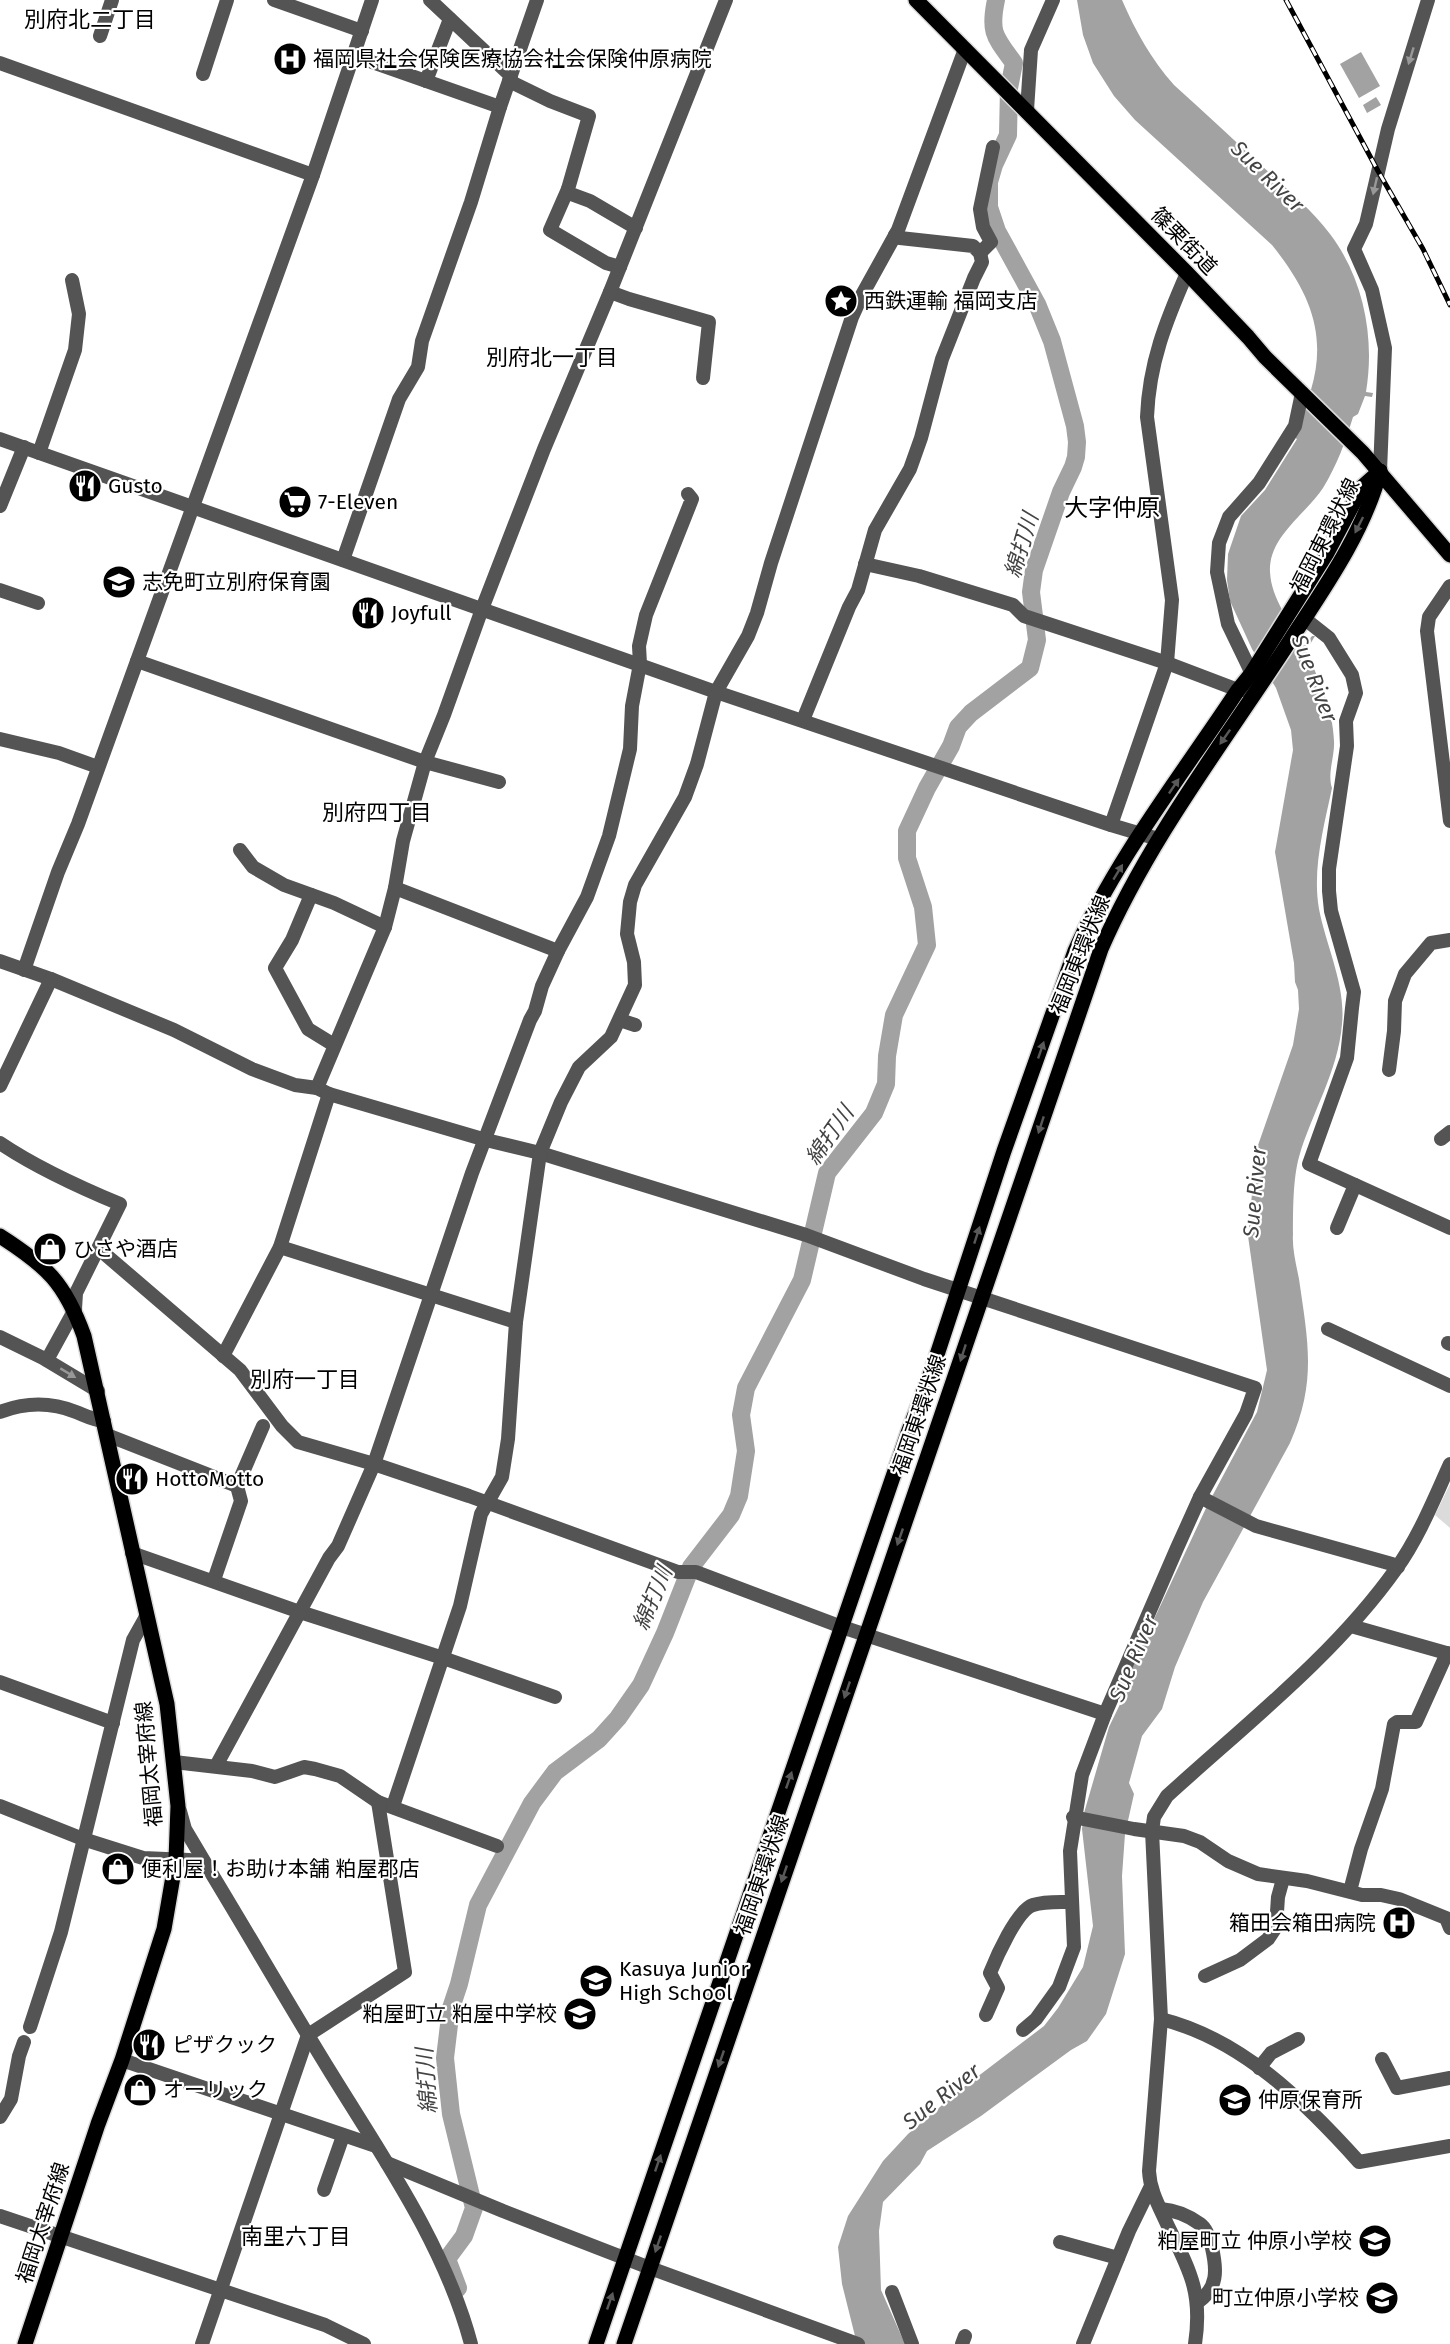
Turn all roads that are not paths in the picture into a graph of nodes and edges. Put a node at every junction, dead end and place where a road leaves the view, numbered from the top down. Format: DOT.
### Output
graph roads {
  1 [pos="112,0"];
  2 [pos="227,0"];
  3 [pos="274,0"];
  4 [pos="372,0"];
  5 [pos="430,0"];
  6 [pos="537,0"];
  7 [pos="726,0"];
  8 [pos="916,0"];
  9 [pos="1053,0"];
  10 [pos="1428,0"];
  11 [pos="450,20"];
  12 [pos="362,31"];
  13 [pos="100,36"];
  14 [pos="965,49"];
  15 [pos="352,55"];
  16 [pos="0,63"];
  17 [pos="203,74"];
  18 [pos="510,79"];
  19 [pos="426,81"];
  20 [pos="500,107"];
  21 [pos="1027,110"];
  22 [pos="993,147"];
  23 [pos="313,176"];
  24 [pos="568,189"];
  25 [pos="636,228"];
  26 [pos="895,235"];
  27 [pos="980,253"];
  28 [pos="620,267"];
  29 [pos="1187,273"];
  30 [pos="72,280"];
  31 [pos="610,292"];
  32 [pos="703,378"];
  33 [pos="1306,398"];
  34 [pos="0,439"];
  35 [pos="24,447"];
  36 [pos="39,453"];
  37 [pos="1380,471"];
  38 [pos="688,494"];
  39 [pos="0,506"];
  40 [pos="193,507"];
  41 [pos="1450,555"];
  42 [pos="343,560"];
  43 [pos="865,564"];
  44 [pos="1450,586"];
  45 [pos="0,590"];
  46 [pos="38,603"];
  47 [pos="482,609"];
  48 [pos="1305,619"];
  49 [pos="137,661"];
  50 [pos="1167,663"];
  51 [pos="640,664"];
  52 [pos="1258,677"];
  53 [pos="1238,690"];
  54 [pos="716,692"];
  55 [pos="803,720"];
  56 [pos="0,739"];
  57 [pos="425,762"];
  58 [pos="98,767"];
  59 [pos="499,782"];
  60 [pos="1450,821"];
  61 [pos="1111,825"];
  62 [pos="1141,835"];
  63 [pos="1158,839"];
  64 [pos="240,850"];
  65 [pos="395,888"];
  66 [pos="311,895"];
  67 [pos="384,927"];
  68 [pos="1450,940"];
  69 [pos="558,951"];
  70 [pos="0,961"];
  71 [pos="24,970"];
  72 [pos="51,979"];
  73 [pos="620,1020"];
  74 [pos="635,1025"];
  75 [pos="334,1045"];
  76 [pos="1389,1070"];
  77 [pos="0,1086"];
  78 [pos="323,1091"];
  79 [pos="486,1140"];
  80 [pos="0,1143"];
  81 [pos="540,1153"];
  82 [pos="1356,1185"];
  83 [pos="1336,1228"];
  84 [pos="1450,1228"];
  85 [pos="0,1236"];
  86 [pos="280,1247"];
  87 [pos="99,1249"];
  88 [pos="958,1290"];
  89 [pos="432,1294"];
  90 [pos="981,1297"];
  91 [pos="75,1310"];
  92 [pos="516,1322"];
  93 [pos="1328,1329"];
  94 [pos="0,1338"];
  95 [pos="223,1356"];
  96 [pos="47,1360"];
  97 [pos="1450,1386"];
  98 [pos="98,1391"];
  99 [pos="0,1412"];
  100 [pos="262,1426"];
  101 [pos="105,1428"];
  102 [pos="374,1464"];
  103 [pos="1450,1464"];
  104 [pos="237,1486"];
  105 [pos="1205,1499"];
  106 [pos="486,1503"];
  107 [pos="132,1553"];
  108 [pos="1398,1567"];
  109 [pos="214,1581"];
  110 [pos="300,1612"];
  111 [pos="147,1615"];
  112 [pos="1351,1626"];
  113 [pos="842,1627"];
  114 [pos="866,1635"];
  115 [pos="1449,1653"];
  116 [pos="442,1658"];
  117 [pos="0,1682"];
  118 [pos="555,1697"];
  119 [pos="1105,1714"];
  120 [pos="113,1723"];
  121 [pos="174,1762"];
  122 [pos="216,1766"];
  123 [pos="378,1802"];
  124 [pos="0,1806"];
  125 [pos="178,1806"];
  126 [pos="393,1806"];
  127 [pos="1076,1818"];
  128 [pos="1152,1831"];
  129 [pos="83,1839"];
  130 [pos="497,1846"];
  131 [pos="176,1859"];
  132 [pos="207,1866"];
  133 [pos="1283,1879"];
  134 [pos="1350,1891"];
  135 [pos="1071,1902"];
  136 [pos="1449,1919"];
  137 [pos="1205,1976"];
  138 [pos="986,2015"];
  139 [pos="1161,2019"];
  140 [pos="30,2027"];
  141 [pos="1023,2030"];
  142 [pos="308,2035"];
  143 [pos="1299,2039"];
  144 [pos="24,2042"];
  145 [pos="1382,2059"];
  146 [pos="122,2060"];
  147 [pos="1259,2068"];
  148 [pos="1450,2078"];
  149 [pos="281,2115"];
  150 [pos="0,2118"];
  151 [pos="343,2136"];
  152 [pos="376,2146"];
  153 [pos="1450,2146"];
  154 [pos="387,2163"];
  155 [pos="1150,2188"];
  156 [pos="324,2190"];
  157 [pos="1161,2209"];
  158 [pos="0,2216"];
  159 [pos="60,2237"];
  160 [pos="1060,2242"];
  161 [pos="625,2258"];
  162 [pos="1118,2258"];
  163 [pos="650,2268"];
  164 [pos="221,2289"];
  165 [pos="892,2292"];
  166 [pos="1198,2302"];
  167 [pos="841,2340"];
  168 [pos="24,2344"];
  169 [pos="202,2344"];
  170 [pos="364,2344"];
  171 [pos="471,2344"];
  172 [pos="596,2344"];
  173 [pos="624,2344"];
  174 [pos="858,2344"];
  175 [pos="912,2344"];
  176 [pos="1083,2344"];
  177 [pos="1195,2344"];
  1 -- 13 [label="street"];
  2 -- 17 [label="street"];
  3 -- 12 [label="street"];
  4 -- 12 [label="street"];
  5 -- 11 [label="street"];
  6 -- 18 [label="street"];
  7 -- 25 [label="street"];
  8 -- 14 [label="main road"];
  9 -- 21 [label="street"];
  10 -- 37 [label="street, one-way"];
  11 -- 18 [label="street"];
  11 -- 19 [label="street"];
  12 -- 15 [label="street"];
  14 -- 21 [label="main road, 篠栗街道"];
  14 -- 26 [label="street"];
  15 -- 19 [label="street"];
  15 -- 23 [label="street"];
  16 -- 23 [label="street"];
  18 -- 20 [label="street"];
  18 -- 24 [label="street"];
  19 -- 20 [label="street"];
  20 -- 42 [label="street"];
  21 -- 29 [label="main road, 篠栗街道"];
  22 -- 27 [label="street"];
  23 -- 40 [label="street"];
  24 -- 25 [label="street"];
  24 -- 28 [label="street"];
  25 -- 28 [label="street"];
  26 -- 27 [label="street"];
  26 -- 54 [label="street"];
  27 -- 43 [label="street"];
  28 -- 31 [label="street"];
  29 -- 33 [label="main road, 篠栗街道"];
  29 -- 50 [label="street"];
  30 -- 36 [label="street"];
  31 -- 32 [label="street"];
  31 -- 47 [label="street"];
  33 -- 37 [label="main road, 篠栗街道"];
  33 -- 52 [label="street"];
  34 -- 35 [label="street"];
  35 -- 36 [label="street"];
  35 -- 39 [label="street"];
  36 -- 40 [label="street"];
  37 -- 41 [label="main road, 篠栗街道"];
  37 -- 48 [label="main road, 福岡東環状線, one-way"];
  37 -- 52 [label="main road, 福岡東環状線"];
  38 -- 51 [label="street"];
  40 -- 42 [label="street"];
  40 -- 49 [label="street"];
  42 -- 47 [label="street"];
  43 -- 50 [label="street"];
  43 -- 55 [label="street"];
  44 -- 60 [label="street"];
  45 -- 46 [label="street"];
  47 -- 51 [label="street"];
  47 -- 57 [label="street"];
  48 -- 52 [label="main road, 福岡東環状線"];
  48 -- 82 [label="street"];
  49 -- 57 [label="street"];
  49 -- 58 [label="street"];
  50 -- 53 [label="street"];
  50 -- 61 [label="street"];
  51 -- 54 [label="street"];
  51 -- 69 [label="street"];
  52 -- 53 [label="main road, 福岡東環状線"];
  52 -- 63 [label="main road, 福岡東環状線, one-way"];
  62 -- 53 [label="main road, 福岡東環状線, one-way"];
  54 -- 55 [label="street"];
  54 -- 73 [label="street"];
  55 -- 61 [label="street"];
  56 -- 58 [label="street"];
  57 -- 59 [label="street"];
  57 -- 65 [label="street"];
  58 -- 71 [label="street"];
  61 -- 62 [label="street"];
  62 -- 63 [label="street"];
  88 -- 62 [label="main road, 福岡東環状線, one-way"];
  63 -- 90 [label="main road, 福岡東環状線, one-way"];
  64 -- 66 [label="street"];
  65 -- 67 [label="street"];
  65 -- 69 [label="street"];
  66 -- 67 [label="street"];
  66 -- 75 [label="street"];
  67 -- 75 [label="street"];
  68 -- 76 [label="street"];
  69 -- 79 [label="street"];
  70 -- 71 [label="street"];
  71 -- 72 [label="street"];
  72 -- 77 [label="street"];
  72 -- 78 [label="street"];
  73 -- 74 [label="street"];
  73 -- 81 [label="street"];
  75 -- 78 [label="street"];
  78 -- 79 [label="street"];
  78 -- 86 [label="street"];
  79 -- 81 [label="street"];
  79 -- 89 [label="street"];
  80 -- 87 [label="street"];
  81 -- 88 [label="street"];
  81 -- 92 [label="street"];
  82 -- 83 [label="street"];
  82 -- 84 [label="street"];
  85 -- 91 [label="main road, 福岡太宰府線"];
  86 -- 89 [label="street"];
  86 -- 95 [label="street"];
  87 -- 91 [label="street"];
  87 -- 95 [label="street"];
  88 -- 90 [label="street"];
  88 -- 113 [label="main road, 福岡東環状線"];
  89 -- 92 [label="street"];
  89 -- 102 [label="street"];
  90 -- 105 [label="street"];
  90 -- 114 [label="main road, 福岡東環状線, one-way"];
  91 -- 96 [label="street"];
  91 -- 98 [label="main road, 福岡太宰府線"];
  92 -- 106 [label="street"];
  93 -- 97 [label="street"];
  94 -- 96 [label="street"];
  95 -- 102 [label="street"];
  96 -- 98 [label="street, one-way"];
  98 -- 101 [label="main road, 福岡太宰府線"];
  99 -- 101 [label="street"];
  100 -- 104 [label="street"];
  101 -- 104 [label="street"];
  101 -- 107 [label="main road, 福岡太宰府線"];
  102 -- 106 [label="street"];
  102 -- 110 [label="street"];
  103 -- 108 [label="street"];
  104 -- 109 [label="street"];
  105 -- 108 [label="street"];
  105 -- 119 [label="street"];
  106 -- 113 [label="street"];
  106 -- 116 [label="street"];
  107 -- 109 [label="street"];
  107 -- 111 [label="main road, 福岡太宰府線"];
  108 -- 112 [label="street"];
  109 -- 110 [label="street"];
  110 -- 116 [label="street"];
  110 -- 122 [label="street"];
  111 -- 120 [label="street"];
  111 -- 121 [label="main road, 福岡太宰府線"];
  112 -- 115 [label="street"];
  112 -- 128 [label="street"];
  113 -- 114 [label="street"];
  161 -- 113 [label="main road, 福岡東環状線, one-way"];
  114 -- 119 [label="street"];
  114 -- 163 [label="main road, 福岡東環状線, one-way"];
  115 -- 134 [label="street"];
  116 -- 118 [label="street"];
  116 -- 126 [label="street"];
  117 -- 120 [label="street"];
  119 -- 127 [label="street"];
  120 -- 129 [label="street"];
  121 -- 122 [label="street"];
  121 -- 125 [label="main road, 福岡太宰府線"];
  122 -- 123 [label="street"];
  123 -- 126 [label="street"];
  123 -- 142 [label="street"];
  124 -- 129 [label="street"];
  125 -- 131 [label="main road, 福岡太宰府線"];
  125 -- 132 [label="street"];
  126 -- 130 [label="street"];
  127 -- 128 [label="street"];
  127 -- 135 [label="street"];
  128 -- 133 [label="street"];
  128 -- 139 [label="street"];
  129 -- 131 [label="street"];
  129 -- 140 [label="street"];
  131 -- 132 [label="street"];
  131 -- 146 [label="main road, 福岡太宰府線"];
  132 -- 142 [label="street"];
  133 -- 134 [label="street"];
  133 -- 137 [label="street"];
  134 -- 136 [label="street"];
  135 -- 138 [label="street"];
  135 -- 141 [label="street"];
  139 -- 147 [label="street"];
  139 -- 155 [label="street"];
  142 -- 149 [label="street"];
  142 -- 152 [label="street"];
  143 -- 147 [label="street"];
  144 -- 150 [label="street"];
  145 -- 148 [label="street"];
  146 -- 149 [label="street"];
  146 -- 159 [label="main road, 福岡太宰府線"];
  147 -- 153 [label="street"];
  149 -- 151 [label="street"];
  149 -- 164 [label="street"];
  151 -- 152 [label="street"];
  151 -- 156 [label="street"];
  152 -- 154 [label="street"];
  154 -- 161 [label="street"];
  154 -- 171 [label="street"];
  155 -- 157 [label="street"];
  155 -- 162 [label="street"];
  157 -- 166 [label="street"];
  157 -- 166 [label="street"];
  158 -- 159 [label="street"];
  159 -- 164 [label="street"];
  159 -- 168 [label="main road, 福岡太宰府線"];
  160 -- 162 [label="street"];
  161 -- 163 [label="street"];
  172 -- 161 [label="main road, 福岡東環状線, one-way"];
  162 -- 176 [label="street"];
  163 -- 167 [label="street"];
  163 -- 173 [label="main road, 福岡東環状線"];
  164 -- 169 [label="street"];
  164 -- 170 [label="street"];
  165 -- 175 [label="street"];
  166 -- 177 [label="street"];
  167 -- 174 [label="street"];
}
